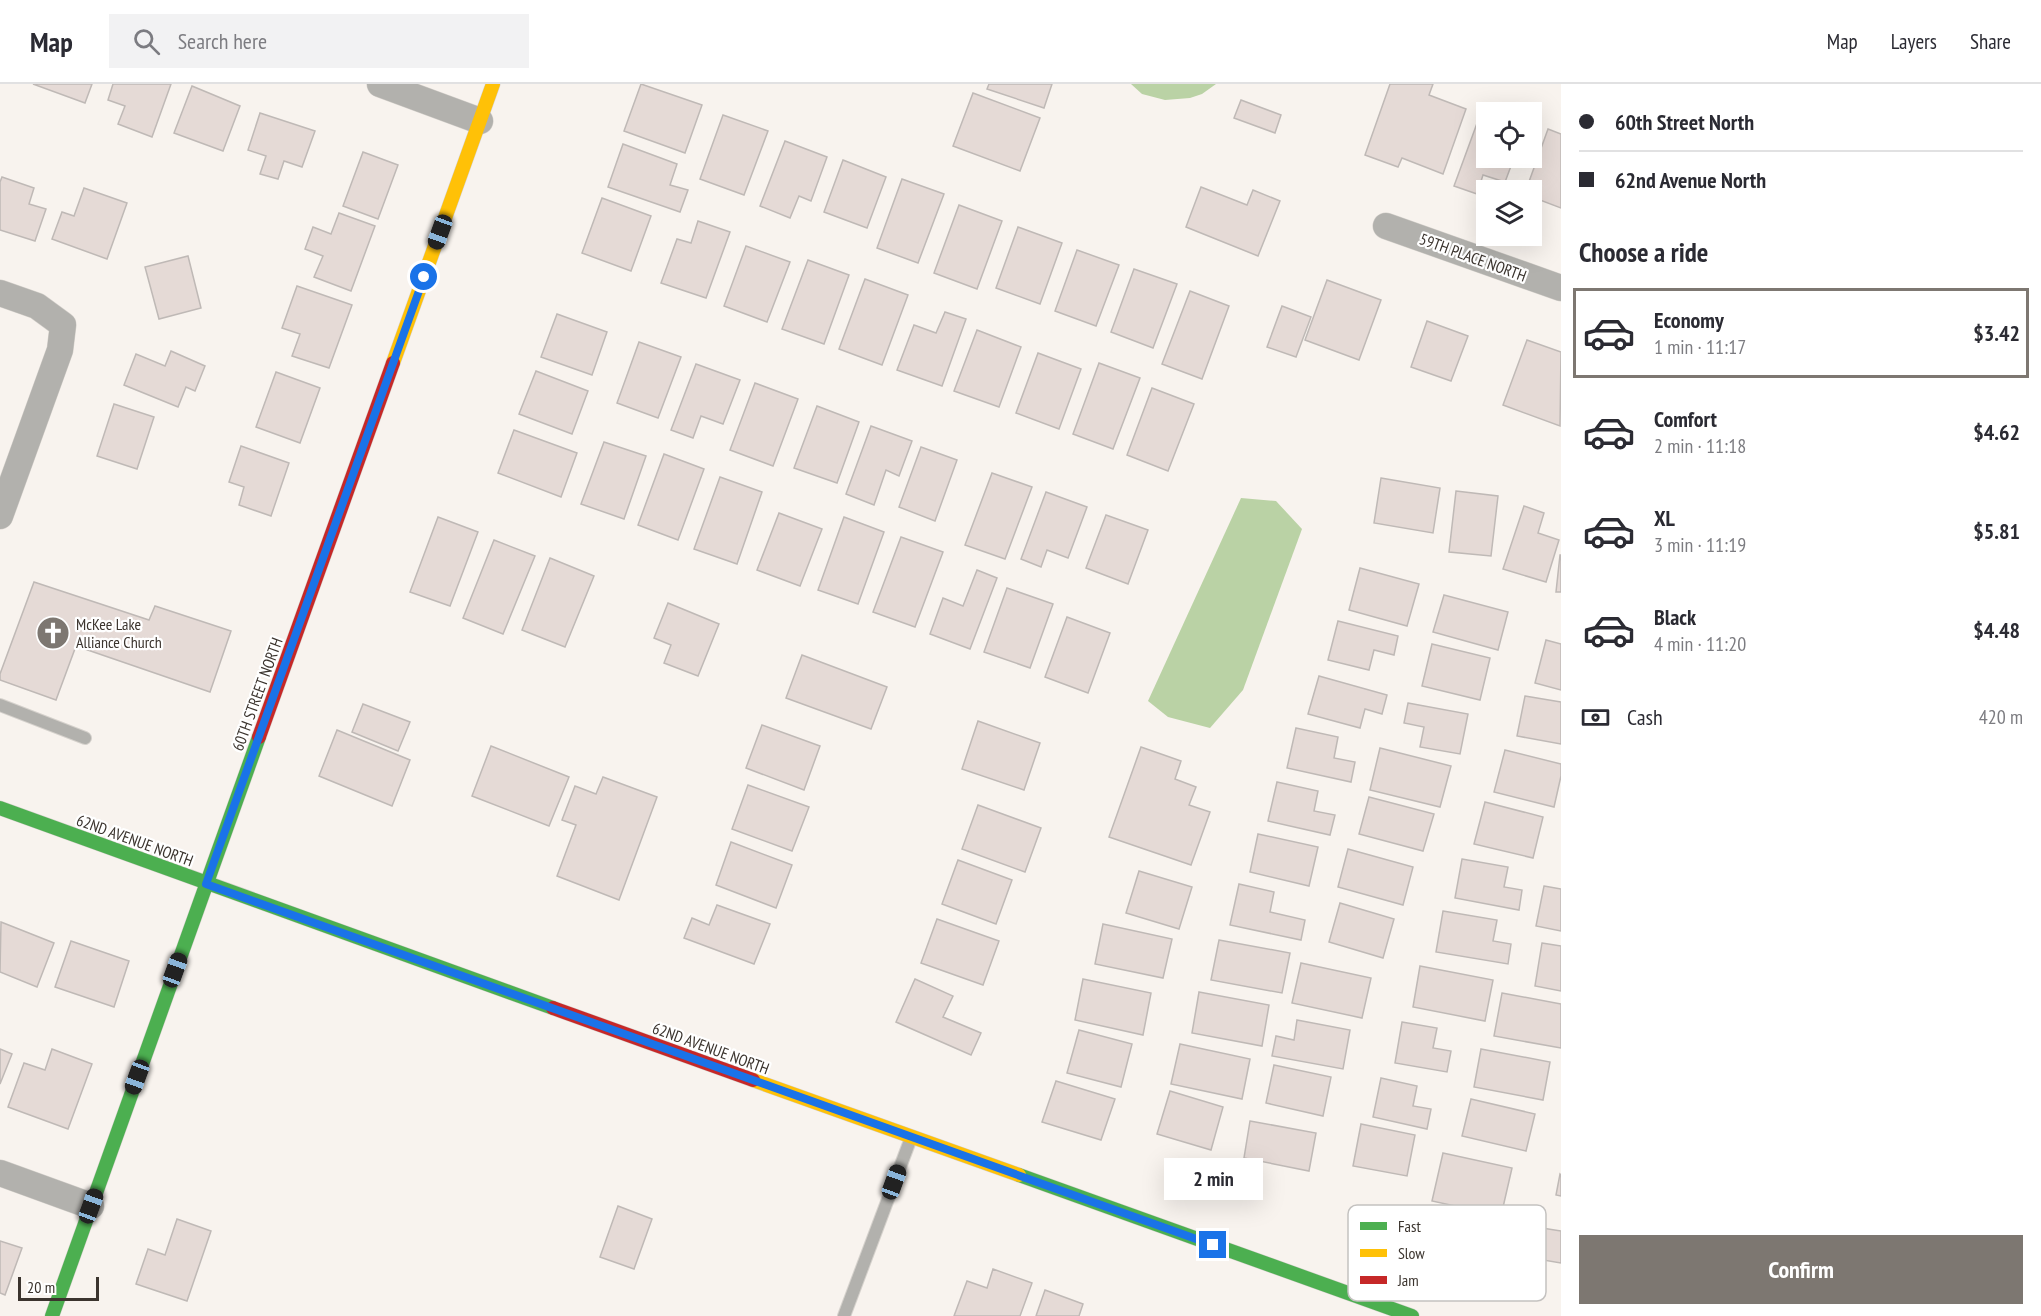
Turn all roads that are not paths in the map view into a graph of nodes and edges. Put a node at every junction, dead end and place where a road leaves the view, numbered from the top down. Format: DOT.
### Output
graph roads {
  1 [pos="380,84"];
  2 [pos="493,84"];
  3 [pos="480,121"];
  4 [pos="1386,226"];
  5 [pos="1561,288"];
  6 [pos="0,293"];
  7 [pos="0,516"];
  8 [pos="0,705"];
  9 [pos="85,738"];
  10 [pos="0,808"];
  11 [pos="206,884"];
  12 [pos="911,1137"];
  13 [pos="0,1173"];
  14 [pos="91,1206"];
  15 [pos="1348,1293"];
  16 [pos="1370,1301"];
  17 [pos="52,1316"];
  18 [pos="844,1316"];
  19 [pos="1412,1316"];
  1 -- 3 [label="street"];
  2 -- 3 [label="street, 60TH STREET NORTH"];
  3 -- 11 [label="street, 60TH STREET NORTH"];
  4 -- 5 [label="street, 59TH PLACE NORTH"];
  6 -- 7 [label="street"];
  8 -- 9 [label="lane"];
  10 -- 11 [label="street, 62ND AVENUE NORTH"];
  11 -- 12 [label="street, 62ND AVENUE NORTH"];
  11 -- 14 [label="street, 60TH STREET NORTH"];
  12 -- 15 [label="street, 62ND AVENUE NORTH"];
  12 -- 18 [label="lane"];
  13 -- 14 [label="street"];
  14 -- 17 [label="street, 60TH STREET NORTH"];
  16 -- 19 [label="street, 62ND AVENUE NORTH"];
}
